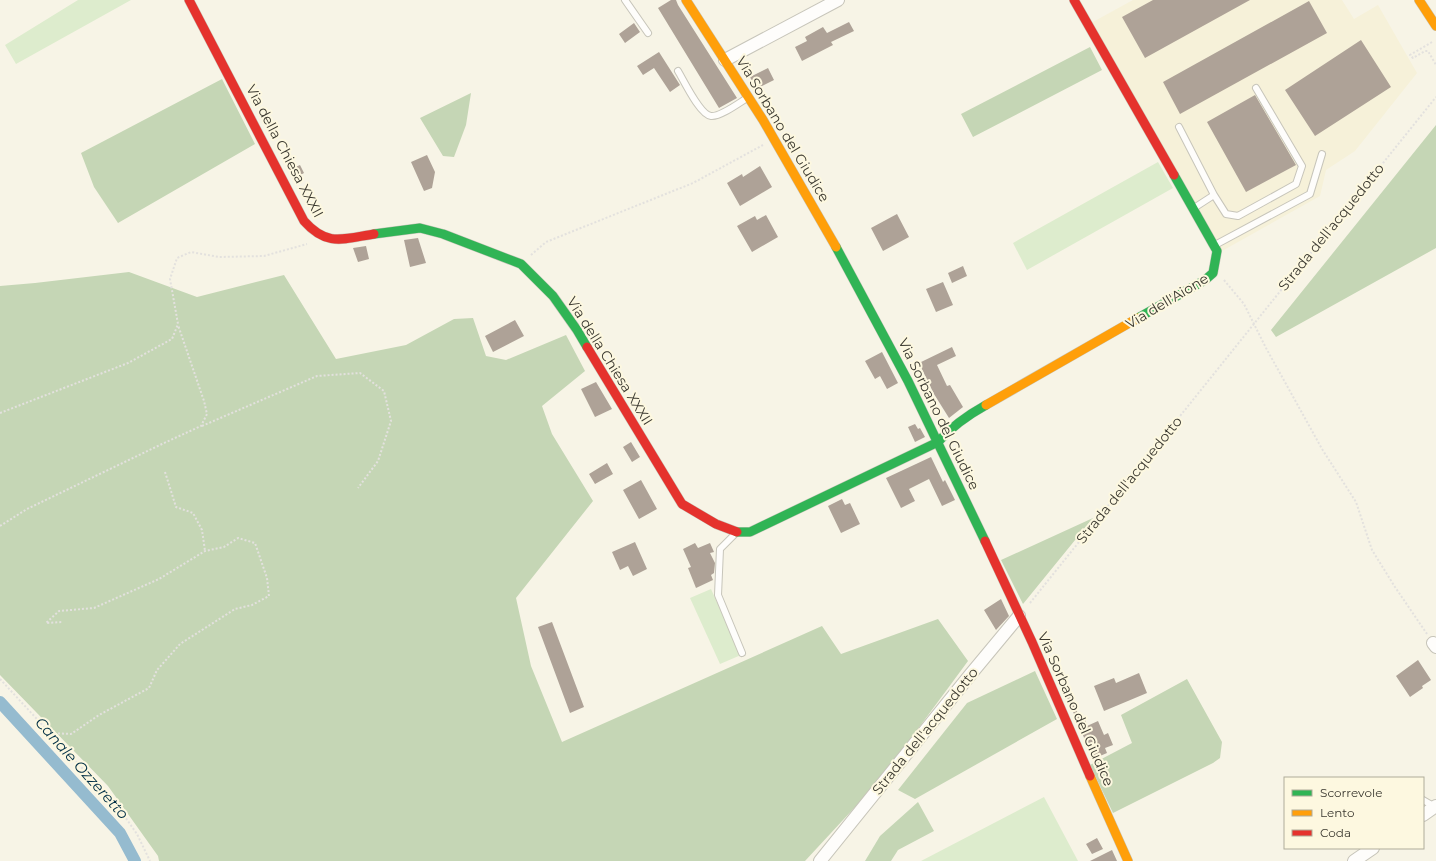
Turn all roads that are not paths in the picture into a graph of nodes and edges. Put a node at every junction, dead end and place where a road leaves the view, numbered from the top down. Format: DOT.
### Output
graph roads {
  1 [pos="189,0"];
  2 [pos="625,0"];
  3 [pos="686,0"];
  4 [pos="838,0"];
  5 [pos="1074,0"];
  6 [pos="1419,0"];
  7 [pos="1436,26"];
  8 [pos="648,33"];
  9 [pos="725,60"];
  10 [pos="678,71"];
  11 [pos="1256,88"];
  12 [pos="749,97"];
  13 [pos="1179,127"];
  14 [pos="1322,154"];
  15 [pos="1214,195"];
  16 [pos="1193,209"];
  17 [pos="1214,246"];
  18 [pos="938,442"];
  19 [pos="736,532"];
  20 [pos="1019,616"];
  21 [pos="742,653"];
  22 [pos="1424,801"];
  23 [pos="1435,807"];
  24 [pos="1424,814"];
  25 [pos="1372,849"];
  26 [pos="820,861"];
  27 [pos="1128,861"];
  28 [pos="1354,861"];
  1 -- 19 [label="main road, Via della Chiesa XXXII"];
  2 -- 8 [label="lane"];
  3 -- 9 [label="main road, Via Sorbano del Giudice"];
  4 -- 9 [label="street"];
  5 -- 16 [label="main road, Via dell'Aione"];
  6 -- 7 [label="main road"];
  9 -- 12 [label="main road, Via Sorbano del Giudice"];
  10 -- 12 [label="lane"];
  11 -- 15 [label="lane"];
  12 -- 18 [label="main road, Via Sorbano del Giudice"];
  13 -- 15 [label="lane"];
  14 -- 17 [label="lane"];
  15 -- 16 [label="lane"];
  16 -- 17 [label="main road, Via dell'Aione"];
  17 -- 18 [label="main road, Via dell'Aione"];
  18 -- 19 [label="main road, Via della Chiesa XXXII"];
  18 -- 20 [label="main road, Via Sorbano del Giudice"];
  19 -- 21 [label="lane"];
  20 -- 26 [label="street, Strada dell'acquedotto"];
  20 -- 27 [label="main road, Via Sorbano del Giudice"];
  22 -- 23 [label="lane"];
  23 -- 24 [label="street"];
  25 -- 28 [label="street"];
}
